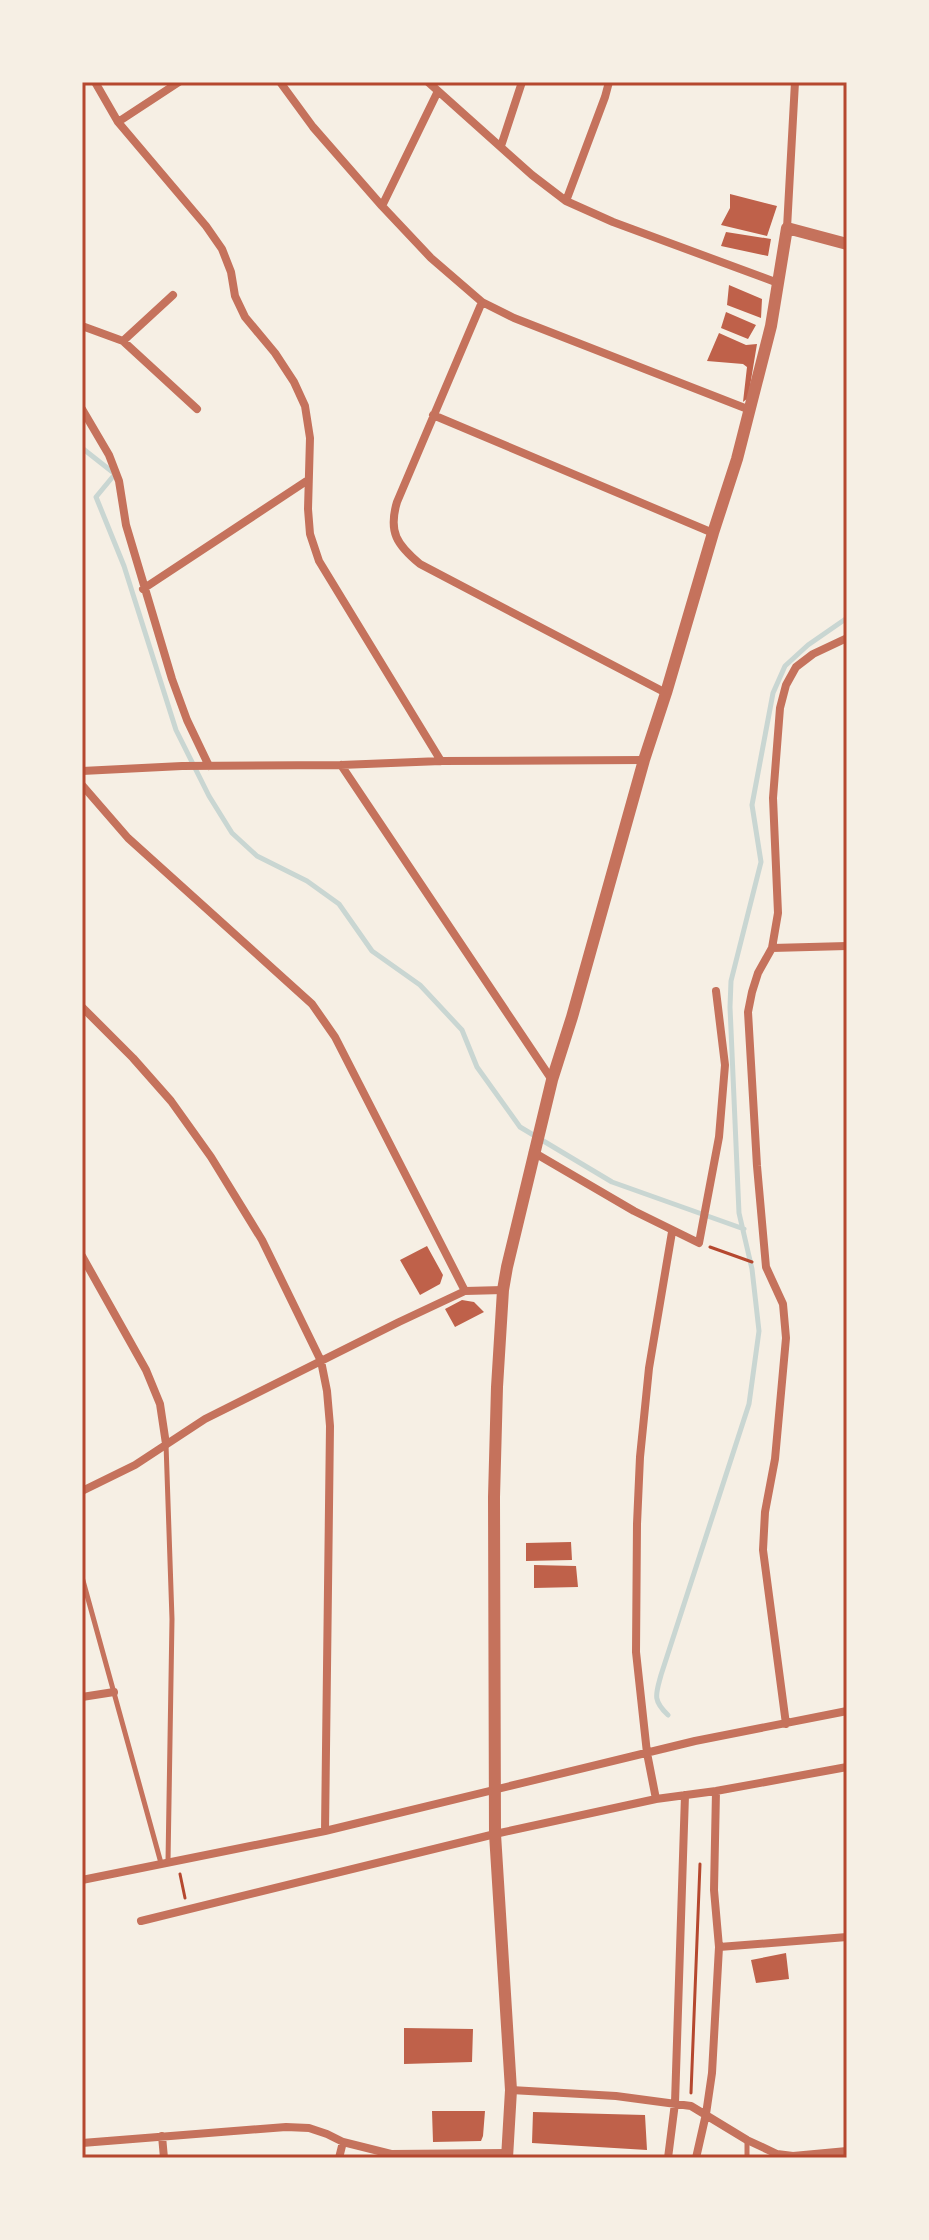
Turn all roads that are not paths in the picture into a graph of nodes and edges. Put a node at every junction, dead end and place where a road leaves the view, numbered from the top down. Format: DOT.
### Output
graph roads {
  1 [pos="95,82"];
  2 [pos="179,82"];
  3 [pos="280,82"];
  4 [pos="428,82"];
  5 [pos="522,82"];
  6 [pos="609,82"];
  7 [pos="795,82"];
  8 [pos="438,91"];
  9 [pos="118,122"];
  10 [pos="501,146"];
  11 [pos="566,201"];
  12 [pos="382,206"];
  13 [pos="787,228"];
  14 [pos="847,244"];
  15 [pos="778,283"];
  16 [pos="173,295"];
  17 [pos="482,302"];
  18 [pos="82,326"];
  19 [pos="123,341"];
  20 [pos="82,409"];
  21 [pos="197,409"];
  22 [pos="750,410"];
  23 [pos="433,415"];
  24 [pos="308,480"];
  25 [pos="713,533"];
  26 [pos="143,589"];
  27 [pos="847,638"];
  28 [pos="666,693"];
  29 [pos="644,760"];
  30 [pos="441,761"];
  31 [pos="341,765"];
  32 [pos="206,766"];
  33 [pos="82,771"];
  34 [pos="82,785"];
  35 [pos="847,946"];
  36 [pos="772,948"];
  37 [pos="716,991"];
  38 [pos="82,1007"];
  39 [pos="552,1080"];
  40 [pos="535,1147"];
  41 [pos="672,1232"];
  42 [pos="82,1256"];
  43 [pos="503,1290"];
  44 [pos="465,1291"];
  45 [pos="321,1361"];
  46 [pos="166,1444"];
  47 [pos="82,1491"];
  48 [pos="82,1577"];
  49 [pos="114,1692"];
  50 [pos="82,1697"];
  51 [pos="847,1711"];
  52 [pos="786,1724"];
  53 [pos="647,1753"];
  54 [pos="847,1767"];
  55 [pos="496,1791"];
  56 [pos="716,1791"];
  57 [pos="685,1795"];
  58 [pos="656,1799"];
  59 [pos="325,1831"];
  60 [pos="495,1834"];
  61 [pos="164,1863"];
  62 [pos="82,1880"];
  63 [pos="141,1921"];
  64 [pos="847,1937"];
  65 [pos="719,1947"];
  66 [pos="511,2090"];
  67 [pos="675,2103"];
  68 [pos="706,2114"];
  69 [pos="162,2136"];
  70 [pos="747,2140"];
  71 [pos="343,2142"];
  72 [pos="82,2143"];
  73 [pos="847,2151"];
  74 [pos="507,2155"];
  75 [pos="164,2158"];
  76 [pos="339,2158"];
  77 [pos="668,2158"];
  78 [pos="696,2158"];
  79 [pos="747,2158"];
  1 -- 9 [label="street"];
  2 -- 9 [label="street"];
  3 -- 12 [label="street"];
  4 -- 8 [label="street"];
  5 -- 10 [label="street"];
  6 -- 11 [label="street"];
  7 -- 13 [label="street"];
  8 -- 10 [label="street"];
  8 -- 12 [label="street"];
  9 -- 24 [label="street"];
  10 -- 11 [label="street"];
  11 -- 15 [label="street"];
  12 -- 17 [label="street"];
  13 -- 14 [label="street"];
  13 -- 15 [label="street"];
  15 -- 22 [label="street"];
  16 -- 19 [label="street"];
  17 -- 22 [label="street"];
  17 -- 23 [label="street"];
  18 -- 19 [label="street"];
  19 -- 21 [label="street"];
  20 -- 26 [label="street"];
  22 -- 25 [label="street"];
  23 -- 25 [label="street"];
  23 -- 28 [label="street"];
  24 -- 26 [label="street"];
  24 -- 30 [label="street"];
  25 -- 28 [label="street"];
  26 -- 32 [label="street"];
  27 -- 36 [label="street"];
  28 -- 29 [label="street"];
  29 -- 30 [label="street"];
  29 -- 39 [label="street"];
  30 -- 31 [label="street"];
  31 -- 32 [label="street"];
  31 -- 39 [label="street"];
  32 -- 33 [label="street"];
  34 -- 44 [label="street"];
  35 -- 36 [label="street"];
  36 -- 52 [label="street"];
  37 -- 41 [label="street"];
  38 -- 45 [label="street"];
  39 -- 40 [label="street"];
  40 -- 41 [label="street"];
  40 -- 43 [label="street"];
  41 -- 53 [label="street"];
  42 -- 46 [label="street"];
  43 -- 44 [label="street"];
  43 -- 55 [label="street"];
  44 -- 45 [label="street"];
  45 -- 46 [label="street"];
  45 -- 59 [label="street"];
  46 -- 47 [label="street"];
  46 -- 61 [label="lane"];
  48 -- 49 [label="lane"];
  49 -- 50 [label="street"];
  49 -- 61 [label="lane"];
  51 -- 52 [label="street"];
  52 -- 53 [label="street"];
  53 -- 55 [label="street"];
  53 -- 58 [label="street"];
  54 -- 56 [label="street"];
  55 -- 59 [label="street"];
  55 -- 60 [label="street"];
  56 -- 57 [label="street"];
  56 -- 65 [label="street"];
  57 -- 58 [label="street"];
  57 -- 67 [label="street"];
  58 -- 60 [label="street"];
  59 -- 61 [label="street"];
  60 -- 63 [label="street"];
  60 -- 66 [label="street"];
  61 -- 62 [label="street"];
  64 -- 65 [label="street"];
  65 -- 68 [label="street"];
  66 -- 67 [label="street"];
  66 -- 74 [label="street"];
  67 -- 68 [label="street"];
  67 -- 77 [label="street"];
  68 -- 70 [label="street"];
  68 -- 78 [label="street"];
  69 -- 71 [label="street"];
  69 -- 72 [label="street"];
  69 -- 75 [label="street"];
  70 -- 73 [label="street"];
  70 -- 79 [label="lane"];
  71 -- 74 [label="street"];
  71 -- 76 [label="street"];
}
